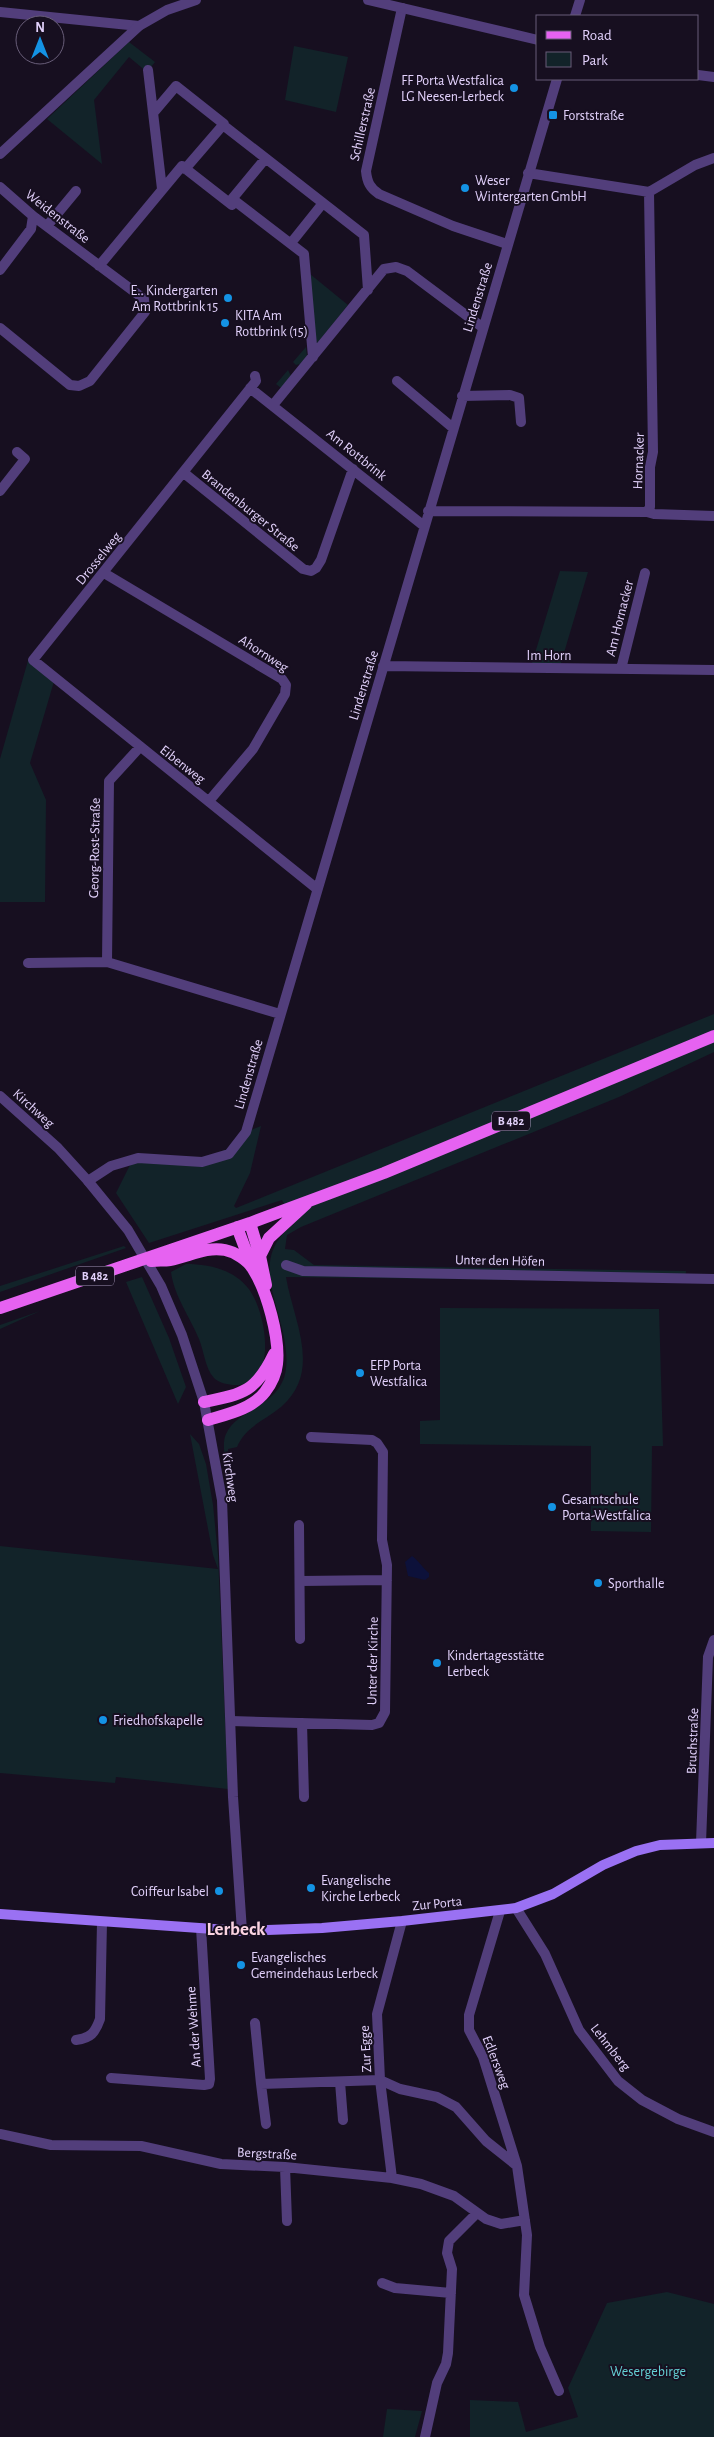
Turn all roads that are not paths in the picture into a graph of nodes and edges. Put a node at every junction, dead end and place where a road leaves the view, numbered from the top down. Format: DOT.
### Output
graph roads {
  1 [pos="196,0"];
  2 [pos="368,0"];
  3 [pos="580,0"];
  4 [pos="402,8"];
  5 [pos="0,12"];
  6 [pos="575,15"];
  7 [pos="139,26"];
  8 [pos="536,40"];
  9 [pos="148,70"];
  10 [pos="699,75"];
  11 [pos="714,78"];
  12 [pos="557,80"];
  13 [pos="154,112"];
  14 [pos="223,125"];
  15 [pos="0,154"];
  16 [pos="714,158"];
  17 [pos="265,159"];
  18 [pos="185,169"];
  19 [pos="528,173"];
  20 [pos="0,187"];
  21 [pos="162,189"];
  22 [pos="76,191"];
  23 [pos="649,192"];
  24 [pos="232,202"];
  25 [pos="323,203"];
  26 [pos="33,216"];
  27 [pos="47,226"];
  28 [pos="291,243"];
  29 [pos="507,244"];
  30 [pos="99,266"];
  31 [pos="0,270"];
  32 [pos="368,290"];
  33 [pos="0,328"];
  34 [pos="482,328"];
  35 [pos="313,357"];
  36 [pos="255,376"];
  37 [pos="397,381"];
  38 [pos="250,388"];
  39 [pos="462,396"];
  40 [pos="273,405"];
  41 [pos="520,422"];
  42 [pos="453,428"];
  43 [pos="17,452"];
  44 [pos="353,469"];
  45 [pos="184,474"];
  46 [pos="0,491"];
  47 [pos="428,511"];
  48 [pos="647,512"];
  49 [pos="714,516"];
  50 [pos="424,526"];
  51 [pos="104,572"];
  52 [pos="644,573"];
  53 [pos="33,660"];
  54 [pos="383,666"];
  55 [pos="621,669"];
  56 [pos="714,670"];
  57 [pos="140,747"];
  58 [pos="209,801"];
  59 [pos="316,888"];
  60 [pos="107,962"];
  61 [pos="28,963"];
  62 [pos="280,1014"];
  63 [pos="714,1036"];
  64 [pos="0,1098"];
  65 [pos="88,1181"];
  66 [pos="308,1202"];
  67 [pos="250,1222"];
  68 [pos="237,1227"];
  69 [pos="260,1256"];
  70 [pos="138,1261"];
  71 [pos="286,1265"];
  72 [pos="253,1268"];
  73 [pos="714,1280"];
  74 [pos="269,1307"];
  75 [pos="0,1308"];
  76 [pos="276,1350"];
  77 [pos="204,1402"];
  78 [pos="208,1420"];
  79 [pos="311,1437"];
  80 [pos="299,1525"];
  81 [pos="387,1580"];
  82 [pos="301,1581"];
  83 [pos="300,1639"];
  84 [pos="714,1640"];
  85 [pos="231,1721"];
  86 [pos="302,1723"];
  87 [pos="304,1797"];
  88 [pos="701,1843"];
  89 [pos="714,1843"];
  90 [pos="516,1908"];
  91 [pos="500,1911"];
  92 [pos="0,1914"];
  93 [pos="402,1921"];
  94 [pos="102,1922"];
  95 [pos="201,1928"];
  96 [pos="242,1931"];
  97 [pos="255,2023"];
  98 [pos="76,2040"];
  99 [pos="110,2078"];
  100 [pos="380,2080"];
  101 [pos="340,2082"];
  102 [pos="261,2084"];
  103 [pos="343,2120"];
  104 [pos="266,2124"];
  105 [pos="714,2132"];
  106 [pos="0,2134"];
  107 [pos="286,2166"];
  108 [pos="517,2166"];
  109 [pos="392,2178"];
  110 [pos="477,2213"];
  111 [pos="525,2220"];
  112 [pos="287,2221"];
  113 [pos="382,2282"];
  114 [pos="450,2293"];
  115 [pos="559,2391"];
  116 [pos="425,2437"];
  1 -- 7 [label="street"];
  2 -- 4 [label="street"];
  3 -- 6 [label="street"];
  4 -- 8 [label="street"];
  4 -- 29 [label="street, Schillerstraße"];
  5 -- 7 [label="street"];
  7 -- 15 [label="street"];
  9 -- 13 [label="street"];
  10 -- 11 [label="street"];
  12 -- 19 [label="street, Lindenstraße"];
  13 -- 14 [label="street"];
  13 -- 21 [label="street"];
  14 -- 17 [label="street"];
  14 -- 18 [label="street"];
  16 -- 23 [label="street"];
  17 -- 24 [label="street"];
  17 -- 25 [label="street"];
  18 -- 21 [label="street"];
  18 -- 24 [label="street"];
  19 -- 23 [label="street"];
  19 -- 29 [label="street, Lindenstraße"];
  20 -- 26 [label="street, Weidenstraße"];
  21 -- 30 [label="street"];
  22 -- 27 [label="street"];
  23 -- 48 [label="street, Hornacker"];
  24 -- 28 [label="street"];
  25 -- 28 [label="street"];
  25 -- 32 [label="street"];
  26 -- 27 [label="street, Weidenstraße"];
  26 -- 31 [label="street"];
  27 -- 30 [label="street, Weidenstraße"];
  28 -- 35 [label="street"];
  29 -- 34 [label="street, Lindenstraße"];
  30 -- 33 [label="street, Weidenstraße"];
  32 -- 34 [label="street"];
  32 -- 35 [label="street"];
  34 -- 39 [label="street, Lindenstraße"];
  35 -- 40 [label="street"];
  36 -- 38 [label="street, Brandenburger Straße"];
  37 -- 42 [label="street"];
  38 -- 40 [label="street, Am Rottbrink"];
  38 -- 45 [label="street, Brandenburger Straße"];
  39 -- 41 [label="street"];
  39 -- 42 [label="street, Lindenstraße"];
  40 -- 44 [label="street, Am Rottbrink"];
  42 -- 47 [label="street, Lindenstraße"];
  43 -- 46 [label="street"];
  44 -- 45 [label="street, Brandenburger Straße"];
  44 -- 50 [label="street, Am Rottbrink"];
  45 -- 51 [label="street, Drosselweg"];
  47 -- 48 [label="street"];
  47 -- 50 [label="street, Lindenstraße"];
  48 -- 49 [label="street"];
  50 -- 54 [label="street, Lindenstraße"];
  51 -- 53 [label="street, Drosselweg"];
  51 -- 58 [label="street, Ahornweg"];
  52 -- 55 [label="street, Am Hornacker"];
  53 -- 57 [label="street, Eibenweg"];
  54 -- 55 [label="street, Im Horn"];
  54 -- 59 [label="street, Lindenstraße"];
  55 -- 56 [label="street, Im Horn"];
  57 -- 58 [label="street, Eibenweg"];
  57 -- 60 [label="street, Georg-Rost-Straße"];
  58 -- 59 [label="street, Eibenweg"];
  59 -- 62 [label="street, Lindenstraße"];
  60 -- 61 [label="street"];
  60 -- 62 [label="street"];
  62 -- 65 [label="street, Lindenstraße"];
  63 -- 66 [label="main road, B 482"];
  64 -- 65 [label="street, Kirchweg"];
  65 -- 77 [label="street, Kirchweg"];
  66 -- 67 [label="main road, B 482"];
  66 -- 69 [label="main road"];
  67 -- 68 [label="main road, B 482"];
  67 -- 69 [label="main road"];
  68 -- 70 [label="main road, B 482"];
  68 -- 72 [label="main road"];
  69 -- 74 [label="main road"];
  70 -- 72 [label="main road"];
  70 -- 75 [label="main road, B 482"];
  71 -- 73 [label="street, Unter den Höfen"];
  72 -- 74 [label="main road"];
  74 -- 76 [label="main road"];
  76 -- 77 [label="main road"];
  76 -- 78 [label="main road"];
  77 -- 78 [label="street, Kirchweg"];
  78 -- 85 [label="street, Kirchweg"];
  79 -- 81 [label="street, Unter der Kirche"];
  80 -- 82 [label="street"];
  81 -- 82 [label="street"];
  81 -- 86 [label="street, Unter der Kirche"];
  82 -- 83 [label="street"];
  84 -- 88 [label="street, Bruchstraße"];
  85 -- 86 [label="street, Unter der Kirche"];
  85 -- 96 [label="street, Kirchweg"];
  86 -- 87 [label="street"];
  88 -- 89 [label="main road, Zur Porta"];
  88 -- 90 [label="main road, Zur Porta"];
  90 -- 91 [label="main road, Zur Porta"];
  90 -- 105 [label="street, Lehmberg"];
  91 -- 93 [label="main road, Zur Porta"];
  91 -- 108 [label="street, Edlersweg"];
  92 -- 94 [label="main road, Zur Porta"];
  93 -- 96 [label="main road, Zur Porta"];
  93 -- 100 [label="street, Zur Egge"];
  94 -- 95 [label="main road, Zur Porta"];
  94 -- 98 [label="street"];
  95 -- 96 [label="main road, Zur Porta"];
  95 -- 99 [label="street, An der Wehme"];
  97 -- 102 [label="street"];
  100 -- 101 [label="street"];
  100 -- 108 [label="street"];
  100 -- 109 [label="street, Zur Egge"];
  101 -- 102 [label="street"];
  101 -- 103 [label="street"];
  102 -- 104 [label="street"];
  106 -- 107 [label="street, Bergstraße"];
  107 -- 109 [label="street, Bergstraße"];
  107 -- 112 [label="street"];
  108 -- 111 [label="street, Edlersweg"];
  109 -- 110 [label="street, Bergstraße"];
  110 -- 111 [label="street, Bergstraße"];
  110 -- 114 [label="street"];
  111 -- 115 [label="street, Edlersweg"];
  113 -- 114 [label="street"];
  114 -- 116 [label="street"];
}
